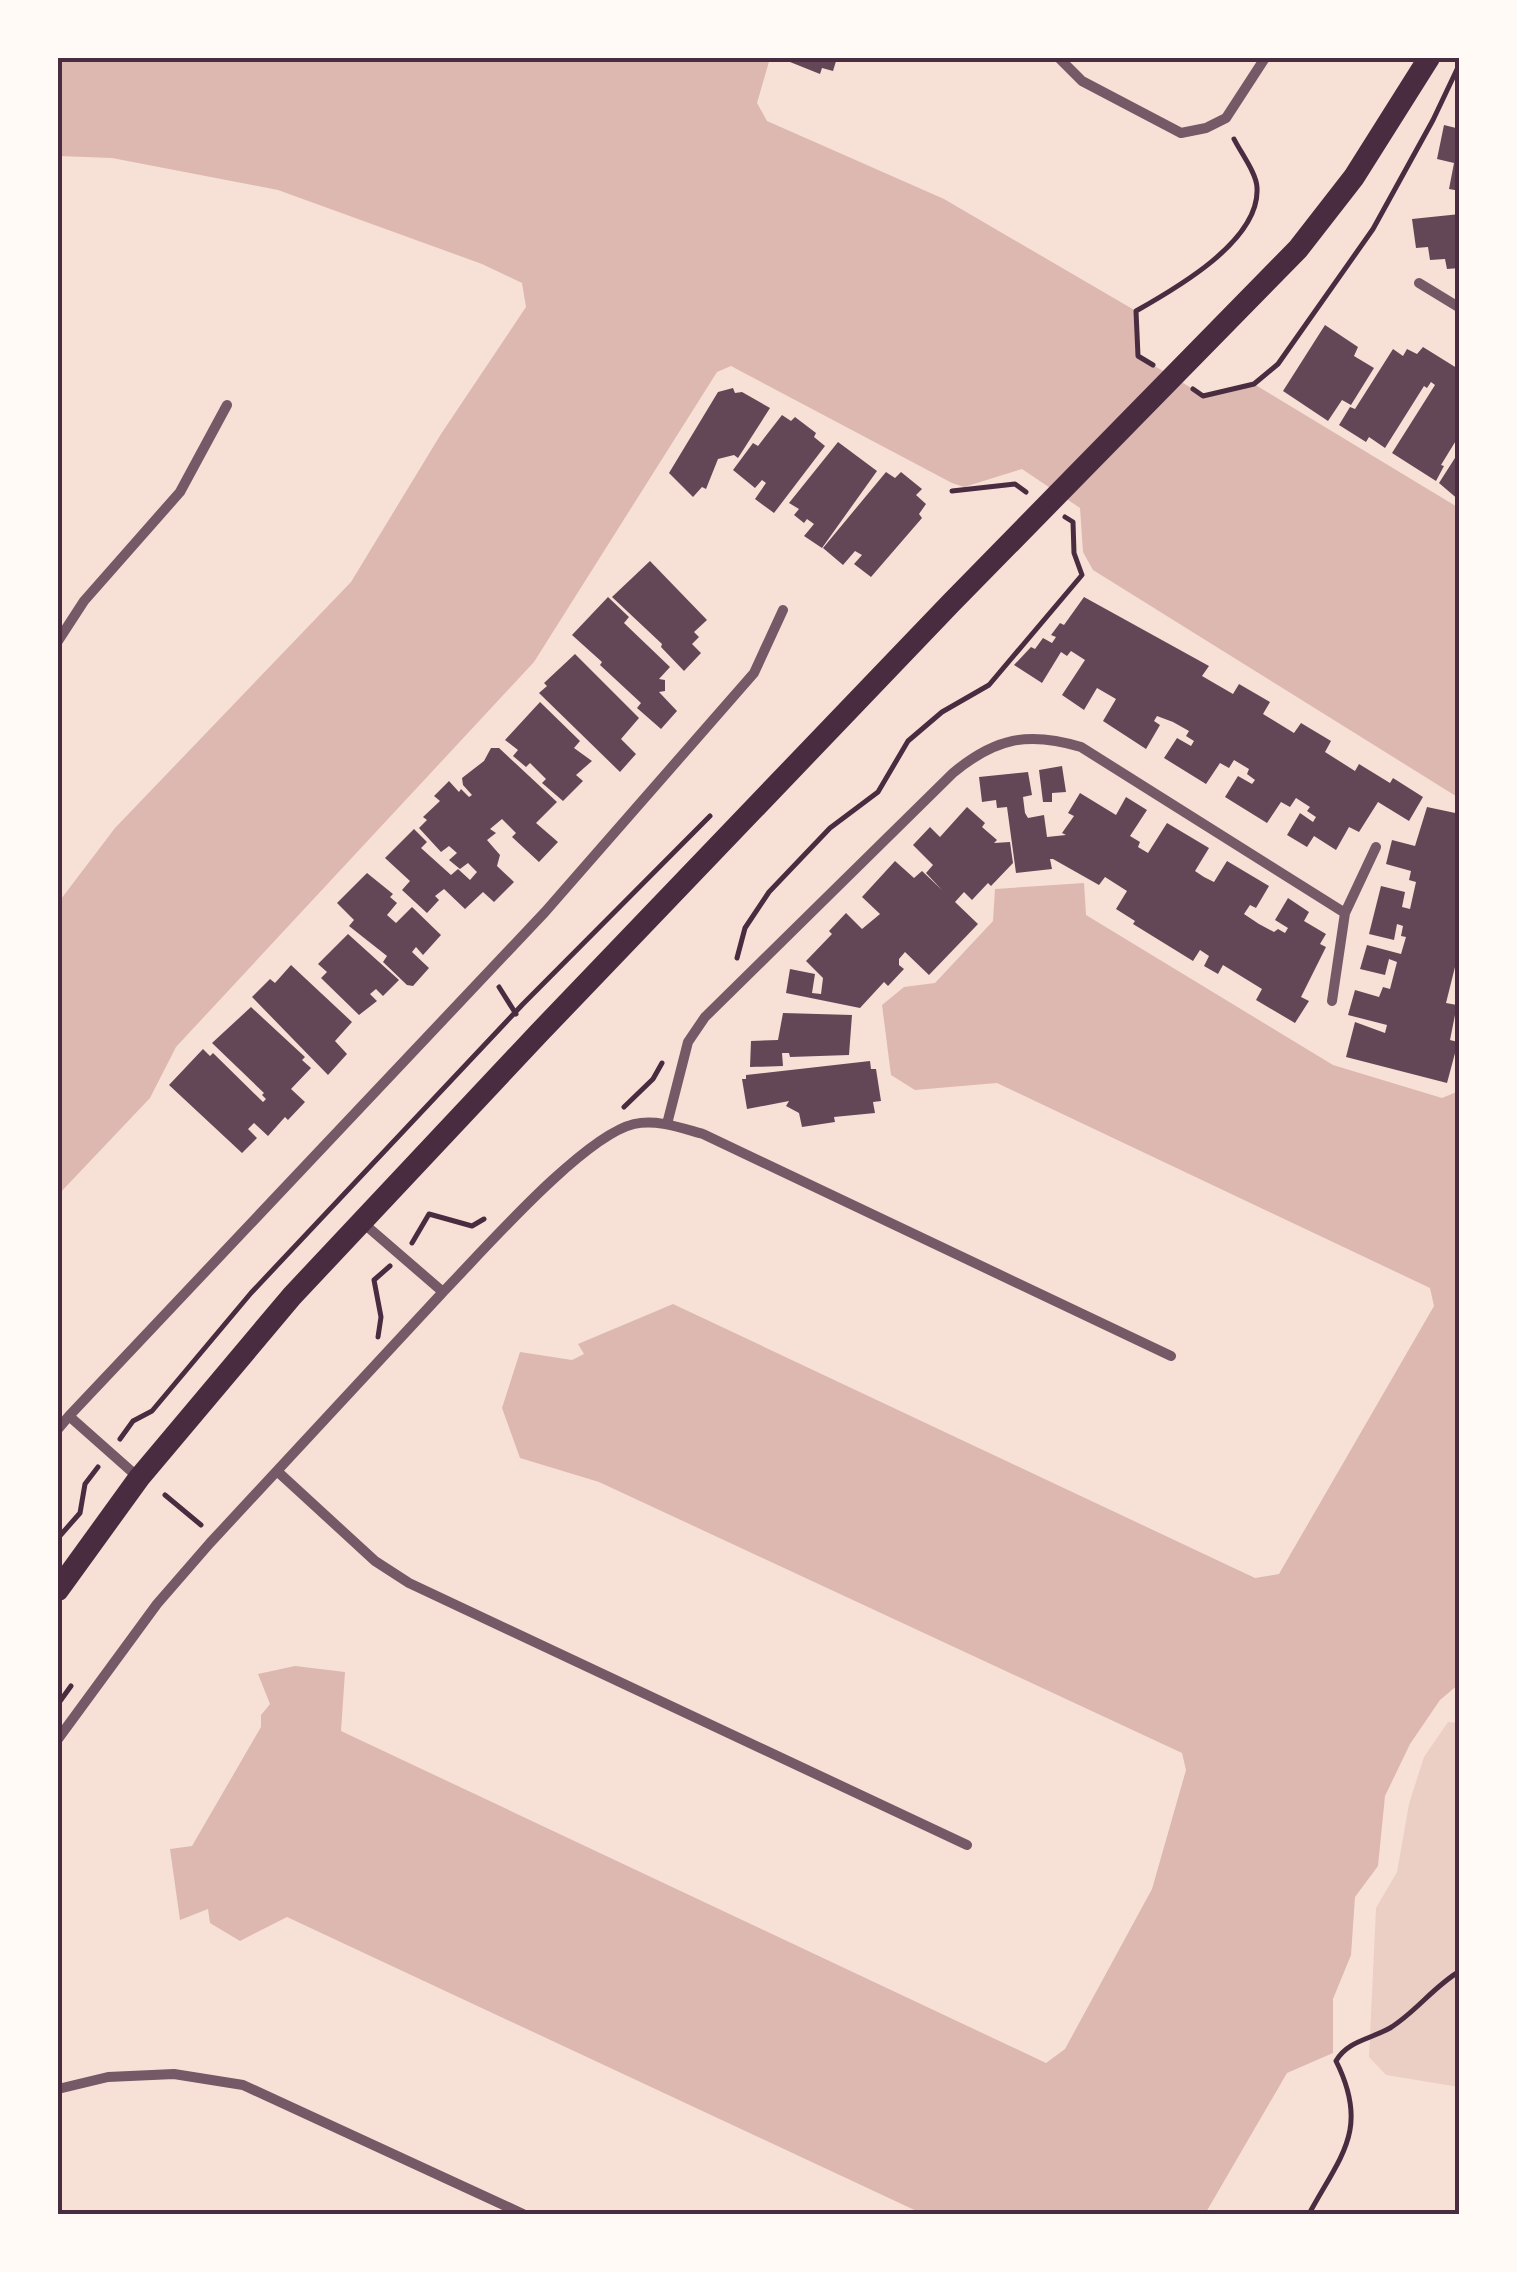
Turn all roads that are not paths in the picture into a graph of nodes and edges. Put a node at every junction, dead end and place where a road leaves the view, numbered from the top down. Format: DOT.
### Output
graph roads {
  1 [pos="1059,58"];
  2 [pos="1265,58"];
  3 [pos="1430,58"];
  4 [pos="1419,282"];
  5 [pos="1460,308"];
  6 [pos="226,405"];
  7 [pos="783,610"];
  8 [pos="58,641"];
  9 [pos="1376,847"];
  10 [pos="1345,913"];
  11 [pos="1332,1002"];
  12 [pos="666,1124"];
  13 [pos="362,1222"];
  14 [pos="444,1292"];
  15 [pos="1171,1356"];
  16 [pos="68,1416"];
  17 [pos="58,1430"];
  18 [pos="277,1472"];
  19 [pos="140,1478"];
  20 [pos="58,1590"];
  21 [pos="58,1740"];
  22 [pos="967,1845"];
  23 [pos="58,2089"];
  24 [pos="523,2214"];
  1 -- 2 [label="street"];
  3 -- 13 [label="main road"];
  4 -- 5 [label="street"];
  6 -- 8 [label="street"];
  7 -- 16 [label="street"];
  9 -- 10 [label="street"];
  10 -- 11 [label="street"];
  10 -- 12 [label="street"];
  12 -- 14 [label="street"];
  12 -- 15 [label="street"];
  13 -- 14 [label="street"];
  13 -- 19 [label="main road"];
  14 -- 18 [label="street"];
  16 -- 17 [label="street"];
  16 -- 19 [label="street"];
  18 -- 21 [label="street"];
  18 -- 22 [label="street"];
  19 -- 20 [label="main road"];
  23 -- 24 [label="street"];
}
